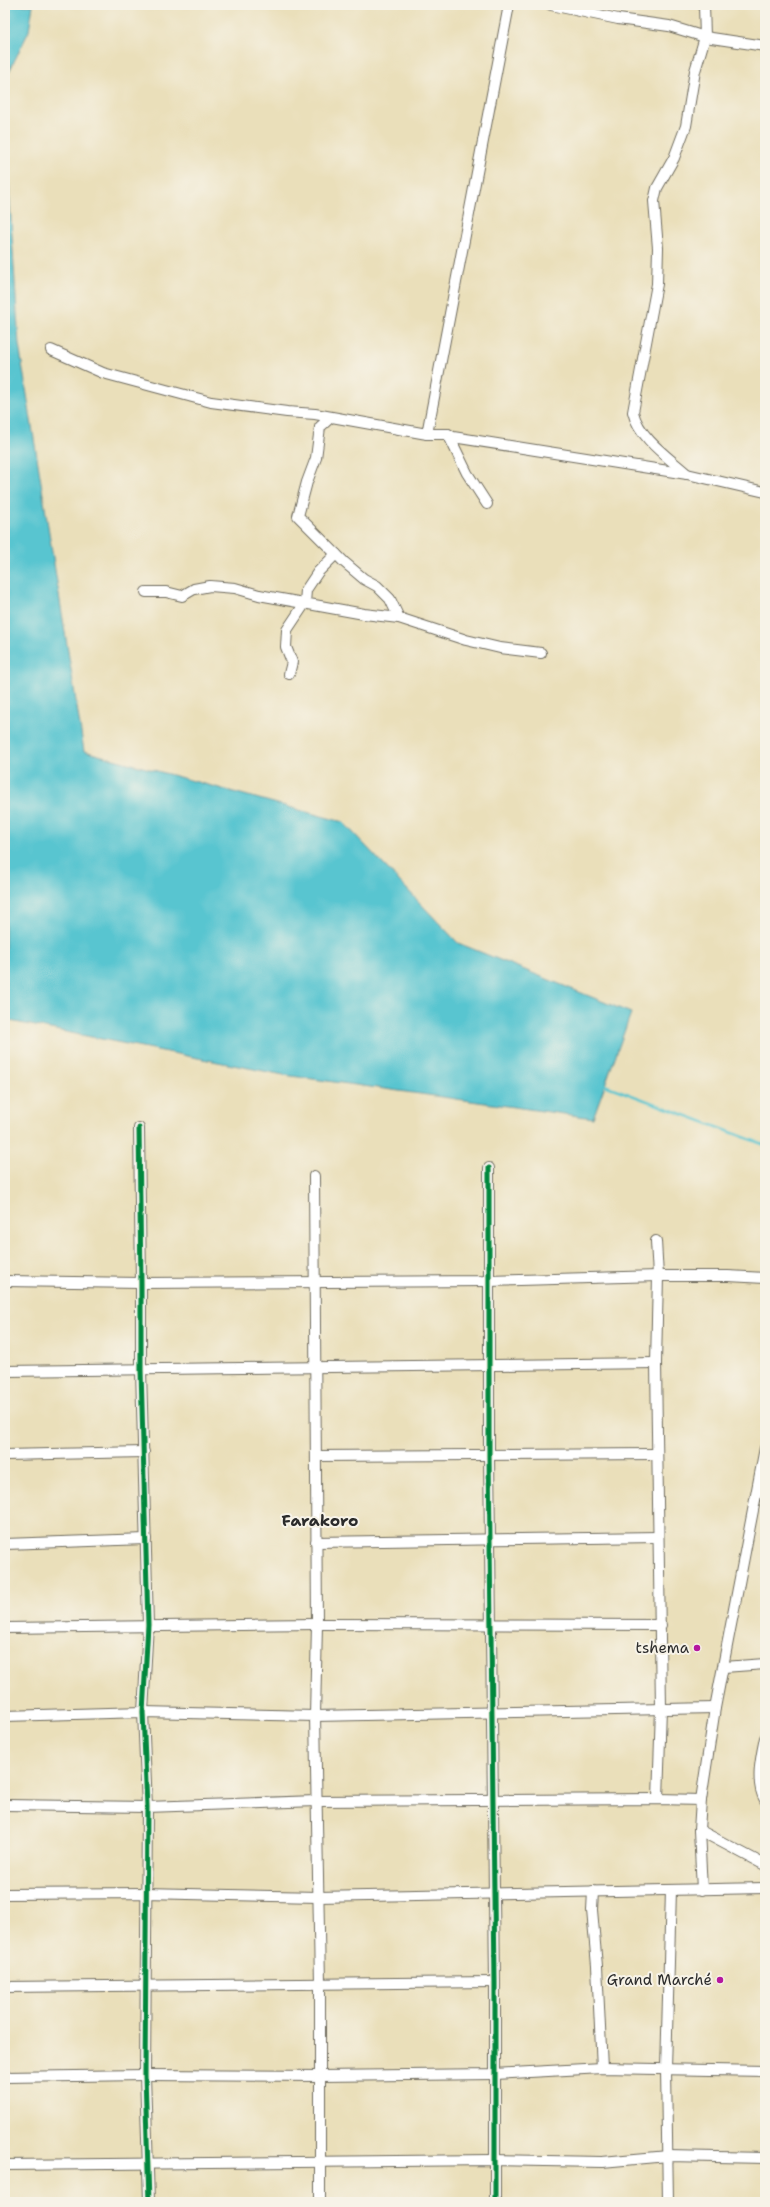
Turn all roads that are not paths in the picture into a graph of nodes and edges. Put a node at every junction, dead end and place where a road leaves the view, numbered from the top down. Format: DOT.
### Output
graph roads {
  1 [pos="509,5"];
  2 [pos="551,5"];
  3 [pos="704,5"];
  4 [pos="705,37"];
  5 [pos="765,46"];
  6 [pos="51,350"];
  7 [pos="331,417"];
  8 [pos="427,434"];
  9 [pos="448,434"];
  10 [pos="687,474"];
  11 [pos="765,492"];
  12 [pos="487,504"];
  13 [pos="336,554"];
  14 [pos="146,592"];
  15 [pos="305,603"];
  16 [pos="399,618"];
  17 [pos="541,653"];
  18 [pos="290,674"];
  19 [pos="138,1128"];
  20 [pos="489,1168"];
  21 [pos="314,1176"];
  22 [pos="656,1241"];
  23 [pos="658,1276"];
  24 [pos="765,1278"];
  25 [pos="5,1281"];
  26 [pos="315,1281"];
  27 [pos="488,1281"];
  28 [pos="142,1282"];
  29 [pos="656,1363"];
  30 [pos="490,1364"];
  31 [pos="315,1366"];
  32 [pos="141,1370"];
  33 [pos="5,1371"];
  34 [pos="765,1448"];
  35 [pos="144,1452"];
  36 [pos="657,1454"];
  37 [pos="5,1455"];
  38 [pos="489,1455"];
  39 [pos="316,1456"];
  40 [pos="658,1537"];
  41 [pos="146,1539"];
  42 [pos="490,1540"];
  43 [pos="316,1542"];
  44 [pos="5,1544"];
  45 [pos="317,1624"];
  46 [pos="148,1625"];
  47 [pos="491,1625"];
  48 [pos="661,1625"];
  49 [pos="5,1628"];
  50 [pos="765,1664"];
  51 [pos="724,1668"];
  52 [pos="661,1708"];
  53 [pos="715,1708"];
  54 [pos="143,1712"];
  55 [pos="492,1714"];
  56 [pos="5,1716"];
  57 [pos="315,1716"];
  58 [pos="765,1738"];
  59 [pos="658,1799"];
  60 [pos="701,1800"];
  61 [pos="765,1800"];
  62 [pos="316,1801"];
  63 [pos="493,1801"];
  64 [pos="5,1806"];
  65 [pos="147,1807"];
  66 [pos="699,1830"];
  67 [pos="765,1865"];
  68 [pos="765,1888"];
  69 [pos="671,1890"];
  70 [pos="702,1890"];
  71 [pos="593,1891"];
  72 [pos="146,1893"];
  73 [pos="5,1894"];
  74 [pos="494,1894"];
  75 [pos="318,1897"];
  76 [pos="495,1982"];
  77 [pos="320,1983"];
  78 [pos="145,1985"];
  79 [pos="5,1987"];
  80 [pos="602,2068"];
  81 [pos="666,2069"];
  82 [pos="765,2071"];
  83 [pos="495,2074"];
  84 [pos="145,2075"];
  85 [pos="320,2076"];
  86 [pos="5,2077"];
  87 [pos="668,2156"];
  88 [pos="765,2158"];
  89 [pos="494,2160"];
  90 [pos="320,2161"];
  91 [pos="150,2164"];
  92 [pos="5,2165"];
  93 [pos="149,2202"];
  94 [pos="320,2202"];
  95 [pos="495,2202"];
  96 [pos="668,2202"];
  1 -- 8 [label="street"];
  2 -- 4 [label="street"];
  3 -- 4 [label="street"];
  4 -- 5 [label="street"];
  4 -- 10 [label="street"];
  6 -- 7 [label="street"];
  7 -- 8 [label="street"];
  7 -- 13 [label="street"];
  8 -- 9 [label="street"];
  9 -- 10 [label="street"];
  9 -- 12 [label="street"];
  10 -- 11 [label="street"];
  13 -- 15 [label="street"];
  13 -- 16 [label="street"];
  14 -- 15 [label="street"];
  15 -- 16 [label="street"];
  15 -- 18 [label="street"];
  16 -- 17 [label="street"];
  19 -- 28 [label="street"];
  20 -- 27 [label="street"];
  21 -- 26 [label="street"];
  22 -- 23 [label="street"];
  23 -- 24 [label="street"];
  23 -- 27 [label="street"];
  23 -- 29 [label="street"];
  25 -- 28 [label="street"];
  26 -- 27 [label="street"];
  26 -- 28 [label="street"];
  26 -- 31 [label="street"];
  27 -- 30 [label="street"];
  28 -- 32 [label="street"];
  29 -- 30 [label="street"];
  29 -- 36 [label="street"];
  30 -- 31 [label="street"];
  30 -- 38 [label="street"];
  31 -- 32 [label="street"];
  31 -- 39 [label="street"];
  32 -- 33 [label="street"];
  32 -- 35 [label="street"];
  34 -- 51 [label="street"];
  35 -- 37 [label="street"];
  35 -- 41 [label="street"];
  36 -- 38 [label="street"];
  36 -- 40 [label="street"];
  38 -- 39 [label="street"];
  38 -- 42 [label="street"];
  39 -- 43 [label="street"];
  40 -- 42 [label="street"];
  40 -- 48 [label="street"];
  41 -- 44 [label="street"];
  41 -- 46 [label="street"];
  42 -- 43 [label="street"];
  42 -- 47 [label="street"];
  43 -- 45 [label="street"];
  45 -- 46 [label="street"];
  45 -- 47 [label="street"];
  45 -- 57 [label="street"];
  46 -- 49 [label="street"];
  46 -- 54 [label="street"];
  47 -- 48 [label="street"];
  47 -- 55 [label="street"];
  48 -- 52 [label="street"];
  50 -- 51 [label="street"];
  51 -- 53 [label="street"];
  52 -- 53 [label="street"];
  52 -- 55 [label="street"];
  52 -- 59 [label="street"];
  53 -- 60 [label="street"];
  54 -- 56 [label="street"];
  54 -- 57 [label="street"];
  54 -- 65 [label="street"];
  55 -- 57 [label="street"];
  55 -- 63 [label="street"];
  57 -- 62 [label="street"];
  58 -- 61 [label="street"];
  59 -- 60 [label="street"];
  59 -- 63 [label="street"];
  60 -- 66 [label="street"];
  62 -- 63 [label="street"];
  62 -- 65 [label="street"];
  62 -- 75 [label="street"];
  63 -- 74 [label="street"];
  64 -- 65 [label="street"];
  65 -- 72 [label="street"];
  66 -- 67 [label="street"];
  66 -- 70 [label="street"];
  68 -- 70 [label="street"];
  69 -- 70 [label="street"];
  69 -- 71 [label="street"];
  69 -- 81 [label="street"];
  71 -- 74 [label="street"];
  71 -- 80 [label="street"];
  72 -- 73 [label="street"];
  72 -- 75 [label="street"];
  72 -- 78 [label="street"];
  74 -- 75 [label="street"];
  74 -- 76 [label="street"];
  75 -- 77 [label="street"];
  76 -- 77 [label="street"];
  76 -- 83 [label="street"];
  77 -- 78 [label="street"];
  77 -- 85 [label="street"];
  78 -- 79 [label="street"];
  78 -- 84 [label="street"];
  80 -- 81 [label="street"];
  80 -- 83 [label="street"];
  81 -- 82 [label="street"];
  81 -- 87 [label="street"];
  83 -- 85 [label="street"];
  83 -- 89 [label="street"];
  84 -- 85 [label="street"];
  84 -- 86 [label="street"];
  84 -- 91 [label="street"];
  85 -- 90 [label="street"];
  87 -- 88 [label="street"];
  87 -- 89 [label="street"];
  87 -- 96 [label="street"];
  89 -- 90 [label="street"];
  89 -- 95 [label="street"];
  90 -- 91 [label="street"];
  90 -- 94 [label="street"];
  91 -- 92 [label="street"];
  91 -- 93 [label="street"];
}
